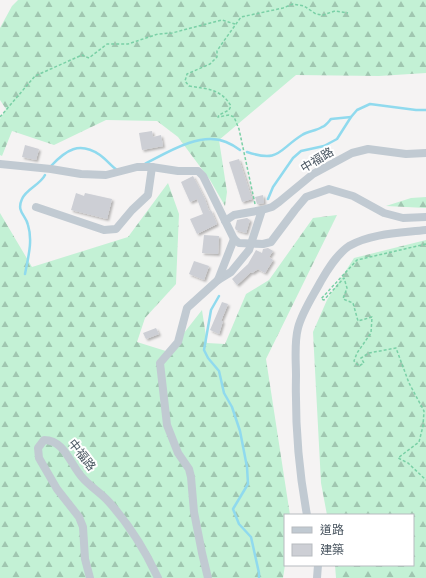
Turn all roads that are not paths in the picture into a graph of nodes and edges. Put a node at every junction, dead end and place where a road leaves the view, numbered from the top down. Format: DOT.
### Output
graph roads {
  1 [pos="426,153"];
  2 [pos="0,164"];
  3 [pos="152,167"];
  4 [pos="36,207"];
  5 [pos="259,210"];
  6 [pos="426,217"];
  7 [pos="225,221"];
  8 [pos="426,230"];
  9 [pos="234,239"];
  10 [pos="251,243"];
  11 [pos="218,280"];
  12 [pos="307,514"];
  13 [pos="318,566"];
  14 [pos="90,578"];
  15 [pos="158,578"];
  16 [pos="208,578"];
  17 [pos="317,578"];
  1 -- 5 [label="street, 中福路"];
  2 -- 3 [label="street"];
  3 -- 4 [label="street"];
  3 -- 7 [label="street"];
  5 -- 7 [label="street, 中福路"];
  5 -- 10 [label="street"];
  6 -- 10 [label="street"];
  7 -- 9 [label="street"];
  8 -- 12 [label="street"];
  9 -- 10 [label="street"];
  9 -- 11 [label="street"];
  10 -- 11 [label="street"];
  11 -- 16 [label="street"];
  13 -- 17 [label="street"];
  14 -- 15 [label="street, 中福路"];
}
